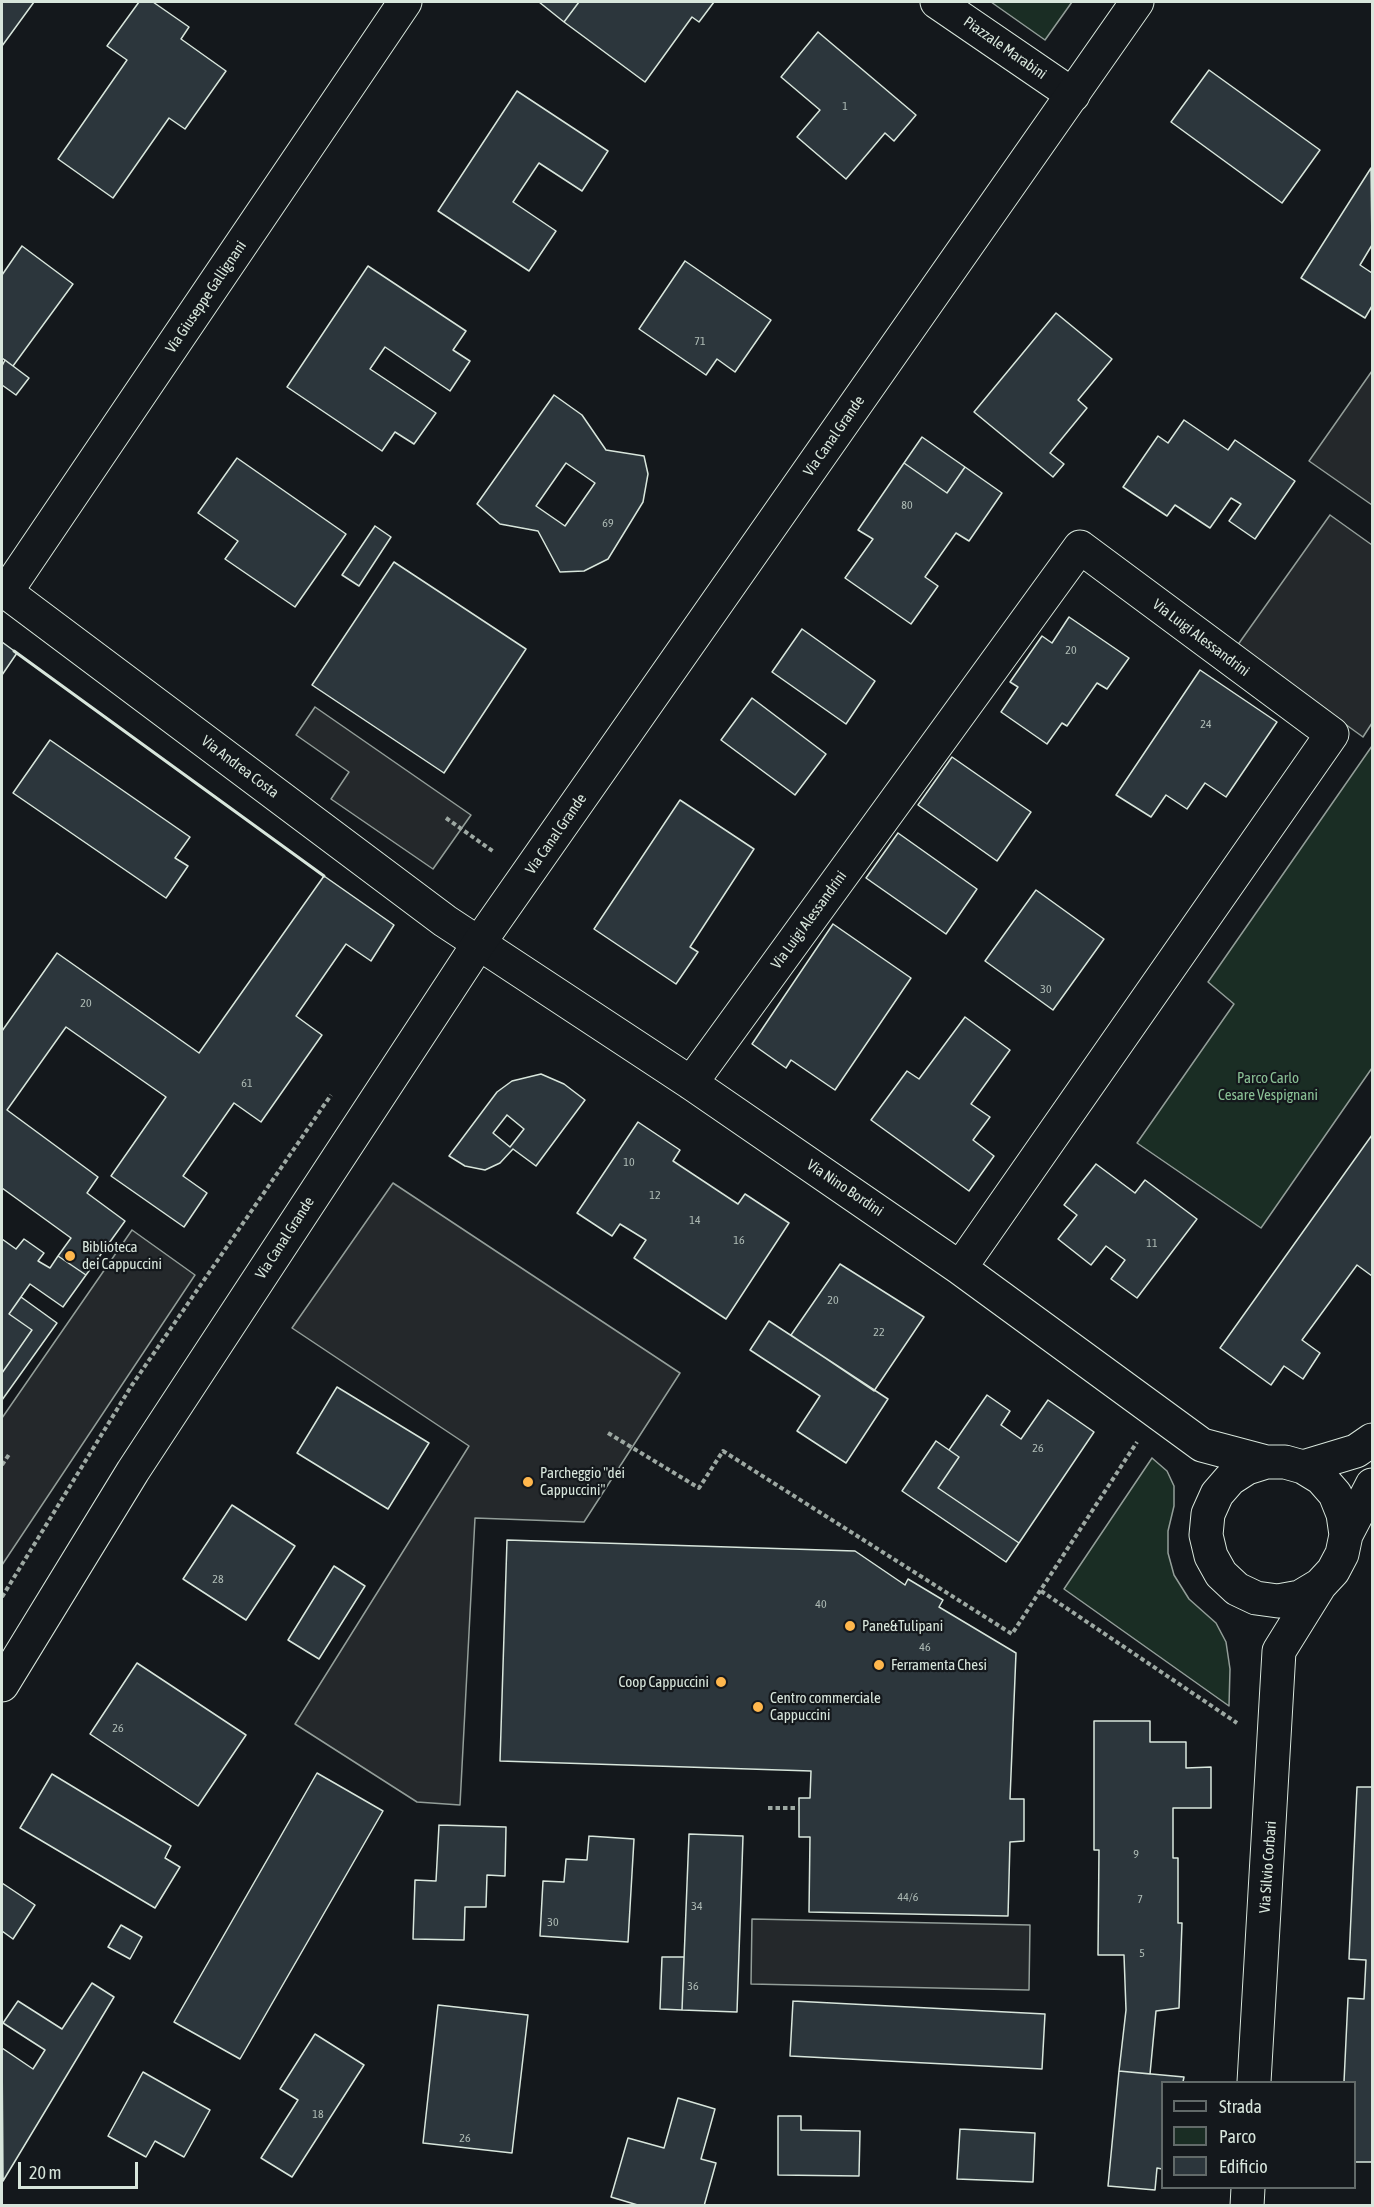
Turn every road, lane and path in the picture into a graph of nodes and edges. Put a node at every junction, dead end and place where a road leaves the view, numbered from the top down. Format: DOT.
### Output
graph roads {
  1 [pos="405,2"];
  2 [pos="938,2"];
  3 [pos="1137,2"];
  4 [pos="1073,95"];
  5 [pos="4,590"];
  6 [pos="446,818"];
  7 [pos="494,852"];
  8 [pos="479,943"];
  9 [pos="691,1083"];
  10 [pos="335,1089"];
  11 [pos="960,1268"];
  12 [pos="1157,1410"];
  13 [pos="608,1433"];
  14 [pos="1372,1440"];
  15 [pos="1202,1445"];
  16 [pos="10,1453"];
  17 [pos="1266,1462"];
  18 [pos="2,1465"];
  19 [pos="1303,1467"];
  20 [pos="1372,1485"];
  21 [pos="1217,1494"];
  22 [pos="1346,1535"];
  23 [pos="1320,1585"];
  24 [pos="1041,1592"];
  25 [pos="2,1597"];
  26 [pos="1256,1598"];
  27 [pos="1279,1651"];
  28 [pos="2,1685"];
  29 [pos="1275,1748"];
  30 [pos="768,1808"];
  31 [pos="799,1808"];
  32 [pos="1254,2081"];
  33 [pos="1248,2189"];
  34 [pos="1247,2205"];
  1 -- 5 [label="street, Via Giuseppe Gallignani"];
  2 -- 4 [label="street, Piazzale Marabini"];
  3 -- 4 [label="street, Via Canal Grande"];
  4 -- 8 [label="street, Via Canal Grande"];
  5 -- 8 [label="street, Via Andrea Costa"];
  6 -- 7 [label="path"];
  8 -- 9 [label="street, Via Nino Bordini"];
  8 -- 28 [label="street, Via Canal Grande"];
  9 -- 11 [label="street, Via Nino Bordini"];
  9 -- 11 [label="street, Via Luigi Alessandrini"];
  10 -- 25 [label="path"];
  11 -- 12 [label="street, Via Nino Bordini"];
  12 -- 15 [label="street, Via Nino Bordini"];
  12 -- 24 [label="path"];
  13 -- 24 [label="path"];
  14 -- 19 [label="street, Via Silvio Corbari"];
  15 -- 17 [label="street, Via Nino Bordini"];
  15 -- 21 [label="street"];
  16 -- 18 [label="path"];
  17 -- 19 [label="street, Via Silvio Corbari"];
  17 -- 21 [label="street, Via Silvio Corbari"];
  19 -- 22 [label="street, Via Silvio Corbari"];
  20 -- 22 [label="street, Via Silvio Corbari"];
  21 -- 26 [label="street, Via Silvio Corbari"];
  22 -- 23 [label="street, Via Silvio Corbari"];
  23 -- 26 [label="street, Via Silvio Corbari"];
  23 -- 27 [label="street, Via Silvio Corbari"];
  24 -- 29 [label="path"];
  26 -- 27 [label="street, Via Silvio Corbari"];
  27 -- 29 [label="street, Via Silvio Corbari"];
  29 -- 32 [label="street, Via Silvio Corbari"];
  30 -- 31 [label="path"];
  33 -- 34 [label="street"];
}
